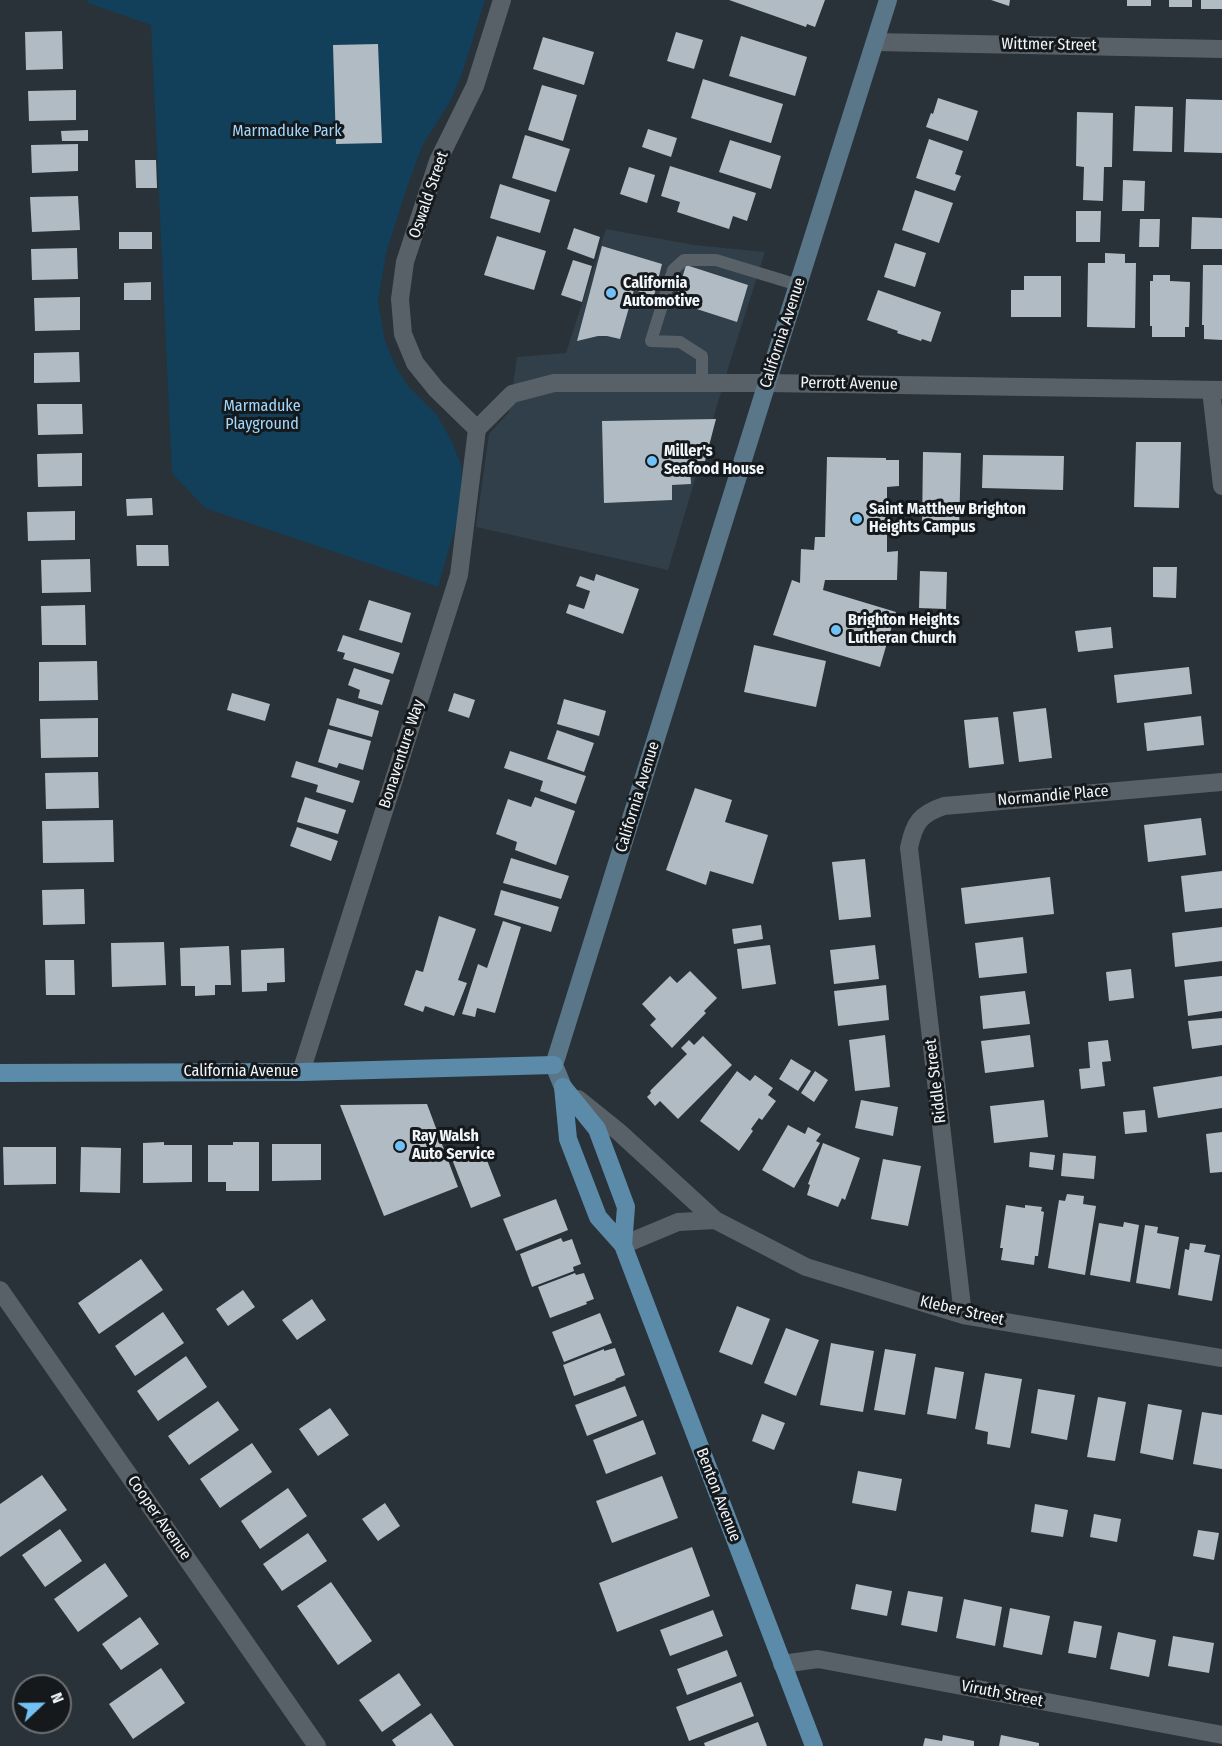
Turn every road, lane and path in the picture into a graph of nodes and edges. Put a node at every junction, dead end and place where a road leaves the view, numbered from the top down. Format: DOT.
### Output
graph roads {
  1 [pos="502,0"];
  2 [pos="888,0"];
  3 [pos="875,42"];
  4 [pos="1222,49"];
  5 [pos="798,285"];
  6 [pos="702,382"];
  7 [pos="767,383"];
  8 [pos="1216,390"];
  9 [pos="477,429"];
  10 [pos="1222,486"];
  11 [pos="1222,782"];
  12 [pos="909,848"];
  13 [pos="554,1065"];
  14 [pos="301,1072"];
  15 [pos="0,1073"];
  16 [pos="563,1087"];
  17 [pos="716,1220"];
  18 [pos="623,1245"];
  19 [pos="0,1290"];
  20 [pos="963,1315"];
  21 [pos="1222,1358"];
  22 [pos="783,1664"];
  23 [pos="1222,1735"];
  24 [pos="317,1746"];
  25 [pos="814,1746"];
  1 -- 9 [label="street, Oswald Street"];
  2 -- 3 [label="street, California Avenue"];
  3 -- 4 [label="street, Wittmer Street"];
  3 -- 5 [label="street, California Avenue"];
  5 -- 6 [label="lane"];
  5 -- 7 [label="street, California Avenue"];
  6 -- 7 [label="street, Perrott Avenue"];
  6 -- 9 [label="street, Perrott Avenue"];
  7 -- 8 [label="street, Perrott Avenue"];
  7 -- 13 [label="street, California Avenue"];
  8 -- 10 [label="street"];
  9 -- 14 [label="street, Bonaventure Way"];
  11 -- 12 [label="street, Normandie Place"];
  12 -- 20 [label="street, Riddle Street"];
  13 -- 14 [label="main road, California Avenue"];
  13 -- 16 [label="street, Benton Avenue"];
  14 -- 15 [label="main road, California Avenue"];
  16 -- 17 [label="street, Kleber Street"];
  16 -- 18 [label="main road, Benton Avenue"];
  16 -- 18 [label="main road, Benton Avenue"];
  17 -- 18 [label="street"];
  17 -- 20 [label="street, Kleber Street"];
  18 -- 22 [label="main road, Benton Avenue"];
  19 -- 24 [label="street, Cooper Avenue"];
  20 -- 21 [label="street, Kleber Street"];
  22 -- 23 [label="street, Viruth Street"];
  22 -- 25 [label="main road, Benton Avenue"];
}
